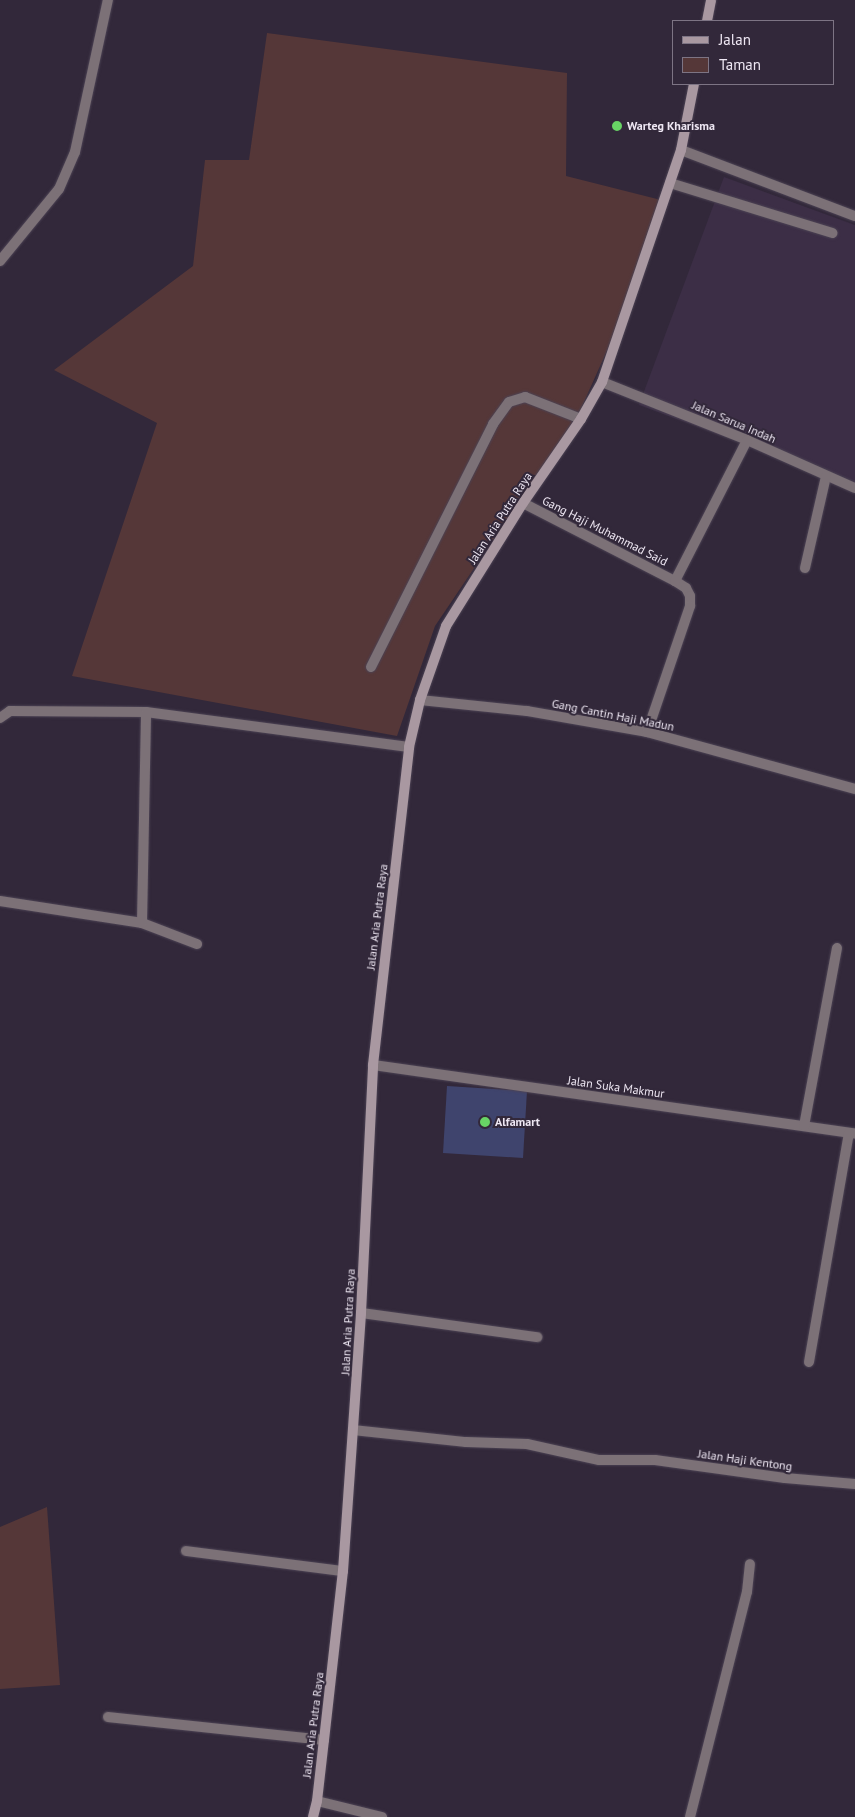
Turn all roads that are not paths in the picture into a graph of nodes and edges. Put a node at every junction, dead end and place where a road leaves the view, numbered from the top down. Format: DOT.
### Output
graph roads {
  1 [pos="108,0"];
  2 [pos="711,0"];
  3 [pos="707,20"];
  4 [pos="694,85"];
  5 [pos="681,150"];
  6 [pos="670,183"];
  7 [pos="855,216"];
  8 [pos="833,233"];
  9 [pos="0,261"];
  10 [pos="602,382"];
  11 [pos="581,419"];
  12 [pos="747,440"];
  13 [pos="826,476"];
  14 [pos="855,488"];
  15 [pos="524,503"];
  16 [pos="804,568"];
  17 [pos="675,581"];
  18 [pos="371,667"];
  19 [pos="420,700"];
  20 [pos="146,712"];
  21 [pos="0,718"];
  22 [pos="647,732"];
  23 [pos="409,747"];
  24 [pos="855,789"];
  25 [pos="0,902"];
  26 [pos="142,923"];
  27 [pos="197,944"];
  28 [pos="837,948"];
  29 [pos="373,1065"];
  30 [pos="804,1126"];
  31 [pos="852,1133"];
  32 [pos="362,1313"];
  33 [pos="537,1337"];
  34 [pos="809,1362"];
  35 [pos="353,1430"];
  36 [pos="855,1484"];
  37 [pos="186,1550"];
  38 [pos="750,1564"];
  39 [pos="343,1570"];
  40 [pos="108,1717"];
  41 [pos="324,1740"];
  42 [pos="317,1801"];
  43 [pos="313,1817"];
  44 [pos="382,1817"];
  45 [pos="690,1817"];
  1 -- 9 [label="street"];
  2 -- 3 [label="main road"];
  4 -- 5 [label="main road, Jalan Aria Putra Raya"];
  5 -- 6 [label="main road, Jalan Aria Putra Raya"];
  5 -- 7 [label="street"];
  6 -- 8 [label="street"];
  6 -- 10 [label="main road, Jalan Aria Putra Raya"];
  10 -- 11 [label="main road, Jalan Aria Putra Raya"];
  10 -- 12 [label="street, Jalan Sarua Indah"];
  11 -- 15 [label="main road, Jalan Aria Putra Raya"];
  11 -- 18 [label="street"];
  12 -- 13 [label="street, Jalan Sarua Indah"];
  12 -- 17 [label="street"];
  13 -- 14 [label="street, Jalan Sarua Indah"];
  13 -- 16 [label="street"];
  15 -- 17 [label="street, Gang Haji Muhammad Said"];
  15 -- 19 [label="main road, Jalan Aria Putra Raya"];
  17 -- 22 [label="street"];
  19 -- 22 [label="street, Gang Cantin Haji Madun"];
  19 -- 23 [label="main road, Jalan Aria Putra Raya"];
  20 -- 21 [label="street"];
  20 -- 23 [label="street"];
  20 -- 26 [label="street"];
  22 -- 24 [label="street, Gang Cantin Haji Madun"];
  23 -- 29 [label="main road, Jalan Aria Putra Raya"];
  25 -- 26 [label="street"];
  26 -- 27 [label="street"];
  28 -- 30 [label="street"];
  29 -- 30 [label="street, Jalan Suka Makmur"];
  29 -- 32 [label="main road, Jalan Aria Putra Raya"];
  30 -- 31 [label="street, Jalan Suka Makmur"];
  31 -- 34 [label="street"];
  32 -- 33 [label="street"];
  32 -- 35 [label="main road, Jalan Aria Putra Raya"];
  35 -- 36 [label="street, Jalan Haji Kentong"];
  35 -- 39 [label="main road, Jalan Aria Putra Raya"];
  37 -- 39 [label="street"];
  38 -- 45 [label="street"];
  39 -- 41 [label="main road, Jalan Aria Putra Raya"];
  40 -- 41 [label="street"];
  41 -- 42 [label="main road, Jalan Aria Putra Raya"];
  42 -- 43 [label="main road, Jalan Aria Putra Raya"];
  42 -- 44 [label="street"];
}
